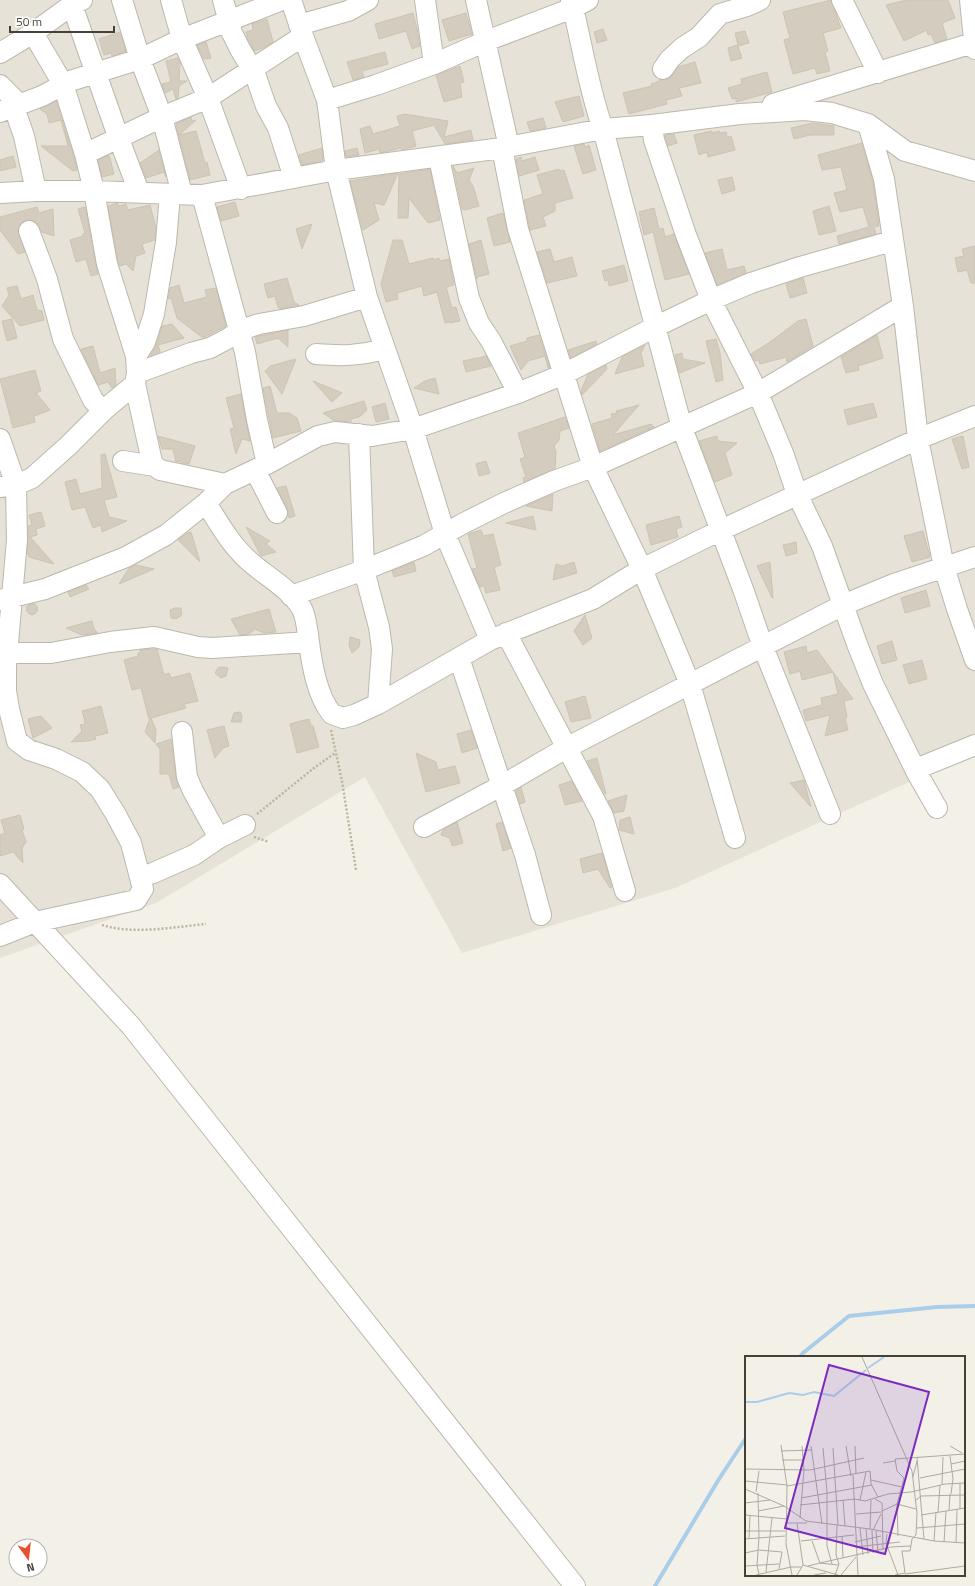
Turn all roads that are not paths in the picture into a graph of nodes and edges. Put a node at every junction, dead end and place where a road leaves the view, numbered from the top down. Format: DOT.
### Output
graph roads {
  1 [pos="122,0"];
  2 [pos="171,0"];
  3 [pos="223,0"];
  4 [pos="282,0"];
  5 [pos="291,0"];
  6 [pos="368,0"];
  7 [pos="425,0"];
  8 [pos="476,0"];
  9 [pos="760,0"];
  10 [pos="842,0"];
  11 [pos="970,0"];
  12 [pos="77,2"];
  13 [pos="577,3"];
  14 [pos="228,21"];
  15 [pos="301,30"];
  16 [pos="33,33"];
  17 [pos="182,39"];
  18 [pos="486,41"];
  19 [pos="974,46"];
  20 [pos="0,53"];
  21 [pos="140,59"];
  22 [pos="434,64"];
  23 [pos="251,69"];
  24 [pos="663,69"];
  25 [pos="96,73"];
  26 [pos="878,73"];
  27 [pos="63,84"];
  28 [pos="0,85"];
  29 [pos="208,98"];
  30 [pos="327,100"];
  31 [pos="20,106"];
  32 [pos="0,112"];
  33 [pos="740,114"];
  34 [pos="162,117"];
  35 [pos="868,124"];
  36 [pos="652,125"];
  37 [pos="603,129"];
  38 [pos="119,139"];
  39 [pos="506,148"];
  40 [pos="85,154"];
  41 [pos="439,158"];
  42 [pos="336,170"];
  43 [pos="975,171"];
  44 [pos="294,178"];
  45 [pos="241,189"];
  46 [pos="36,191"];
  47 [pos="94,191"];
  48 [pos="139,192"];
  49 [pos="0,193"];
  50 [pos="176,194"];
  51 [pos="202,195"];
  52 [pos="29,231"];
  53 [pos="892,241"];
  54 [pos="367,297"];
  55 [pos="711,300"];
  56 [pos="903,306"];
  57 [pos="655,327"];
  58 [pos="240,330"];
  59 [pos="384,349"];
  60 [pos="316,354"];
  61 [pos="136,371"];
  62 [pos="564,374"];
  63 [pos="518,393"];
  64 [pos="758,393"];
  65 [pos="103,411"];
  66 [pos="975,416"];
  67 [pos="682,428"];
  68 [pos="413,429"];
  69 [pos="359,434"];
  70 [pos="0,439"];
  71 [pos="918,439"];
  72 [pos="123,461"];
  73 [pos="155,466"];
  74 [pos="261,467"];
  75 [pos="593,467"];
  76 [pos="225,484"];
  77 [pos="8,486"];
  78 [pos="797,494"];
  79 [pos="206,503"];
  80 [pos="276,513"];
  81 [pos="721,530"];
  82 [pos="445,534"];
  83 [pos="975,557"];
  84 [pos="944,567"];
  85 [pos="642,569"];
  86 [pos="364,570"];
  87 [pos="291,596"];
  88 [pos="5,599"];
  89 [pos="843,605"];
  90 [pos="498,636"];
  91 [pos="309,642"];
  92 [pos="763,647"];
  93 [pos="8,653"];
  94 [pos="460,658"];
  95 [pos="975,660"];
  96 [pos="690,684"];
  97 [pos="3,692"];
  98 [pos="378,704"];
  99 [pos="182,732"];
  100 [pos="975,745"];
  101 [pos="568,747"];
  102 [pos="916,769"];
  103 [pos="501,786"];
  104 [pos="937,808"];
  105 [pos="830,814"];
  106 [pos="245,825"];
  107 [pos="424,827"];
  108 [pos="219,838"];
  109 [pos="735,838"];
  110 [pos="140,877"];
  111 [pos="4,890"];
  112 [pos="625,891"];
  113 [pos="541,915"];
  114 [pos="35,922"];
  115 [pos="0,936"];
  116 [pos="575,1586"];
  1 -- 21 [label="street"];
  2 -- 17 [label="street"];
  3 -- 14 [label="street"];
  4 -- 14 [label="street"];
  5 -- 15 [label="street"];
  6 -- 15 [label="street"];
  7 -- 22 [label="street"];
  8 -- 18 [label="street"];
  9 -- 24 [label="street"];
  10 -- 26 [label="street"];
  11 -- 19 [label="street"];
  12 -- 16 [label="street"];
  12 -- 25 [label="street"];
  13 -- 18 [label="street"];
  13 -- 37 [label="street"];
  14 -- 17 [label="street"];
  14 -- 23 [label="street"];
  15 -- 23 [label="street"];
  15 -- 30 [label="street"];
  16 -- 20 [label="street"];
  16 -- 27 [label="street"];
  17 -- 21 [label="street"];
  17 -- 29 [label="street"];
  18 -- 22 [label="street"];
  18 -- 39 [label="street"];
  19 -- 26 [label="street"];
  21 -- 25 [label="street"];
  21 -- 34 [label="street"];
  22 -- 30 [label="street"];
  23 -- 29 [label="street"];
  23 -- 44 [label="street"];
  25 -- 27 [label="street"];
  25 -- 38 [label="street"];
  26 -- 33 [label="street"];
  27 -- 31 [label="street"];
  27 -- 40 [label="street"];
  28 -- 31 [label="street"];
  29 -- 34 [label="street"];
  29 -- 45 [label="street"];
  30 -- 42 [label="street"];
  31 -- 32 [label="street"];
  31 -- 46 [label="street"];
  33 -- 35 [label="street"];
  33 -- 36 [label="street"];
  34 -- 38 [label="street"];
  34 -- 50 [label="street"];
  35 -- 43 [label="street"];
  35 -- 53 [label="street"];
  36 -- 37 [label="street"];
  36 -- 55 [label="street"];
  37 -- 39 [label="street"];
  37 -- 57 [label="street"];
  38 -- 40 [label="street"];
  38 -- 48 [label="street"];
  39 -- 41 [label="street"];
  39 -- 62 [label="street"];
  40 -- 47 [label="street"];
  41 -- 42 [label="street"];
  41 -- 63 [label="street"];
  42 -- 44 [label="street"];
  42 -- 54 [label="street"];
  44 -- 45 [label="street"];
  45 -- 51 [label="street"];
  46 -- 47 [label="street"];
  46 -- 49 [label="street"];
  47 -- 48 [label="street"];
  47 -- 61 [label="street"];
  48 -- 50 [label="street"];
  50 -- 51 [label="street"];
  50 -- 61 [label="street"];
  51 -- 58 [label="street"];
  52 -- 65 [label="street"];
  53 -- 55 [label="street"];
  53 -- 56 [label="street"];
  54 -- 58 [label="street"];
  54 -- 59 [label="street"];
  55 -- 57 [label="street"];
  55 -- 64 [label="street"];
  56 -- 64 [label="street"];
  56 -- 71 [label="street"];
  57 -- 62 [label="street"];
  57 -- 67 [label="street"];
  58 -- 61 [label="street"];
  58 -- 74 [label="street"];
  59 -- 60 [label="street"];
  59 -- 68 [label="street"];
  61 -- 65 [label="street"];
  61 -- 73 [label="street"];
  62 -- 63 [label="street"];
  62 -- 75 [label="street"];
  63 -- 68 [label="street"];
  64 -- 67 [label="street"];
  64 -- 78 [label="street"];
  65 -- 77 [label="street"];
  66 -- 71 [label="street"];
  67 -- 75 [label="street"];
  67 -- 81 [label="street"];
  68 -- 69 [label="street"];
  68 -- 82 [label="street"];
  69 -- 74 [label="street"];
  69 -- 86 [label="street"];
  70 -- 77 [label="street"];
  71 -- 78 [label="street"];
  71 -- 84 [label="street"];
  72 -- 73 [label="street"];
  73 -- 76 [label="street"];
  74 -- 76 [label="street"];
  74 -- 80 [label="street"];
  75 -- 82 [label="street"];
  75 -- 85 [label="street"];
  76 -- 79 [label="street"];
  77 -- 88 [label="street"];
  78 -- 81 [label="street"];
  78 -- 89 [label="street"];
  79 -- 87 [label="street"];
  79 -- 88 [label="street"];
  81 -- 85 [label="street"];
  81 -- 92 [label="street"];
  82 -- 86 [label="street"];
  82 -- 90 [label="street"];
  83 -- 84 [label="street"];
  84 -- 89 [label="street"];
  84 -- 95 [label="street"];
  85 -- 90 [label="street"];
  85 -- 96 [label="street"];
  86 -- 87 [label="street"];
  86 -- 98 [label="street"];
  87 -- 91 [label="street"];
  88 -- 93 [label="street"];
  89 -- 92 [label="street"];
  89 -- 102 [label="street"];
  90 -- 94 [label="street"];
  90 -- 101 [label="street"];
  91 -- 93 [label="street"];
  91 -- 98 [label="street"];
  92 -- 96 [label="street"];
  92 -- 105 [label="street"];
  93 -- 97 [label="street"];
  94 -- 98 [label="street"];
  94 -- 103 [label="street"];
  96 -- 101 [label="street"];
  96 -- 109 [label="street"];
  97 -- 110 [label="street"];
  99 -- 108 [label="street"];
  100 -- 102 [label="street"];
  101 -- 103 [label="street"];
  101 -- 112 [label="street"];
  102 -- 104 [label="street"];
  103 -- 107 [label="street"];
  103 -- 113 [label="street"];
  106 -- 108 [label="street"];
  108 -- 110 [label="street"];
  110 -- 114 [label="street"];
  111 -- 114 [label="street"];
  114 -- 115 [label="street"];
  114 -- 116 [label="street"];
}
